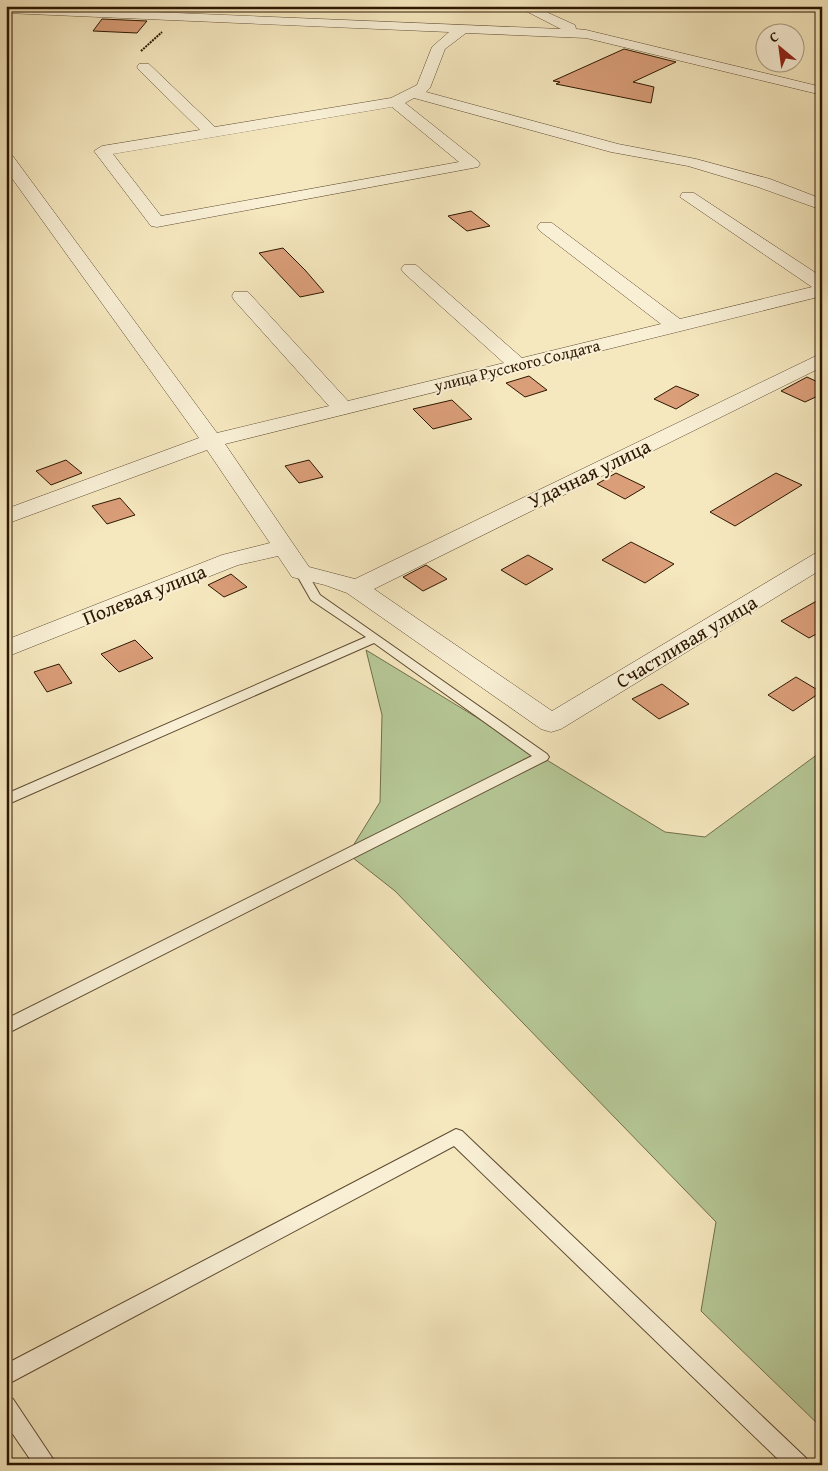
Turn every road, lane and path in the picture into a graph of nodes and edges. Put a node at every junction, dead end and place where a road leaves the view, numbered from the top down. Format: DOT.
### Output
graph roads {
  1 [pos="522,6"];
  2 [pos="6,10"];
  3 [pos="179,18"];
  4 [pos="462,30"];
  5 [pos="586,34"];
  6 [pos="144,67"];
  7 [pos="822,91"];
  8 [pos="412,93"];
  9 [pos="395,102"];
  10 [pos="212,133"];
  11 [pos="6,158"];
  12 [pos="688,197"];
  13 [pos="822,205"];
  14 [pos="546,227"];
  15 [pos="410,269"];
  16 [pos="822,285"];
  17 [pos="822,290"];
  18 [pos="241,296"];
  19 [pos="676,326"];
  20 [pos="822,359"];
  21 [pos="518,365"];
  22 [pos="342,408"];
  23 [pos="212,441"];
  24 [pos="6,517"];
  25 [pos="284,546"];
  26 [pos="822,559"];
  27 [pos="301,572"];
  28 [pos="356,588"];
  29 [pos="375,638"];
  30 [pos="6,649"];
  31 [pos="6,800"];
  32 [pos="6,1027"];
  33 [pos="6,1375"];
  34 [pos="6,1406"];
  35 [pos="47,1465"];
  36 [pos="799,1465"];
  1 -- 5 [label="street"];
  2 -- 3 [label="street"];
  3 -- 4 [label="street"];
  3 -- 6 [label="path"];
  4 -- 5 [label="street"];
  4 -- 8 [label="street"];
  5 -- 7 [label="street"];
  6 -- 10 [label="street"];
  8 -- 9 [label="street"];
  8 -- 13 [label="street"];
  9 -- 10 [label="street"];
  9 -- 10 [label="street"];
  11 -- 23 [label="street"];
  12 -- 16 [label="street"];
  14 -- 19 [label="street"];
  15 -- 21 [label="street"];
  17 -- 19 [label="street, улица Русского Солдата"];
  18 -- 22 [label="street"];
  19 -- 21 [label="street, улица Русского Солдата"];
  20 -- 28 [label="street, Удачная улица"];
  21 -- 22 [label="street, улица Русского Солдата"];
  22 -- 23 [label="street, улица Русского Солдата"];
  23 -- 24 [label="street, улица Русского Солдата"];
  23 -- 25 [label="street"];
  25 -- 27 [label="street"];
  25 -- 30 [label="street, Полевая улица"];
  26 -- 28 [label="street, Счастливая улица"];
  27 -- 28 [label="street"];
  27 -- 29 [label="lane"];
  29 -- 31 [label="lane"];
  29 -- 32 [label="lane"];
  33 -- 36 [label="lane"];
  34 -- 35 [label="lane"];
}
